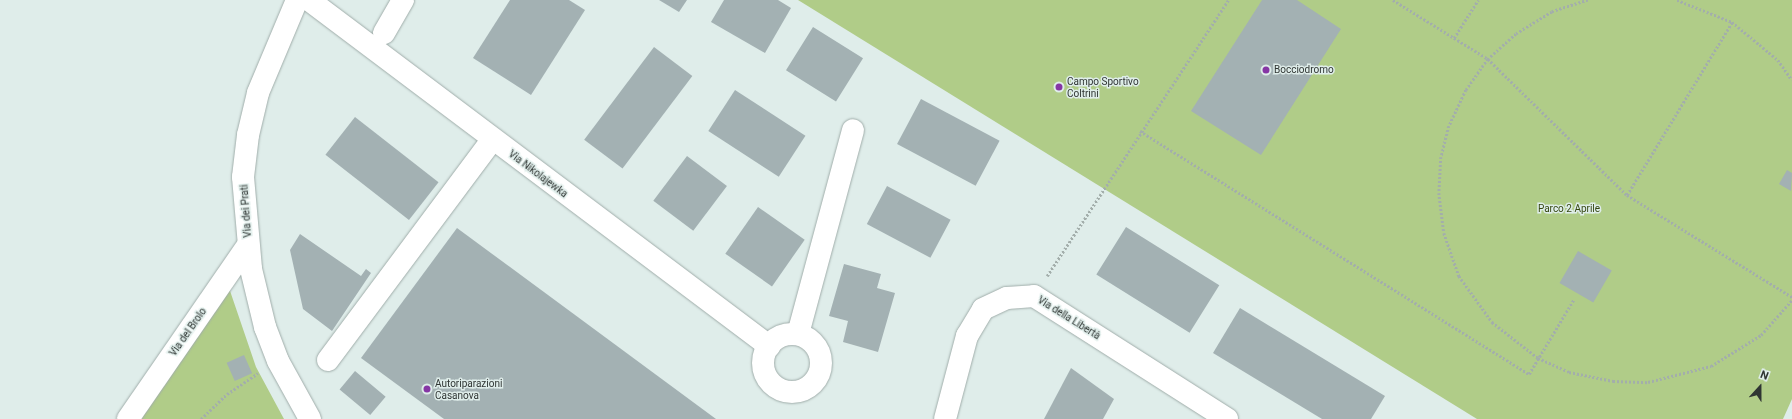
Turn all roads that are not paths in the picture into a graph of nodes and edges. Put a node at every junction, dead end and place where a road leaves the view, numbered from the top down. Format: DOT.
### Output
graph roads {
  1 [pos="297,0"];
  2 [pos="308,0"];
  3 [pos="403,0"];
  4 [pos="384,33"];
  5 [pos="853,130"];
  6 [pos="492,140"];
  7 [pos="248,245"];
  8 [pos="798,334"];
  9 [pos="769,346"];
  10 [pos="328,360"];
  11 [pos="128,419"];
  12 [pos="310,419"];
  13 [pos="944,419"];
  14 [pos="1227,419"];
  1 -- 7 [label="street, Via dei Prati"];
  2 -- 6 [label="street, Via Nikolajewka"];
  3 -- 4 [label="street"];
  5 -- 8 [label="street"];
  6 -- 9 [label="street, Via Nikolajewka"];
  6 -- 10 [label="street"];
  7 -- 11 [label="street, Via del Brolo"];
  7 -- 12 [label="street, Via dei Prati"];
  8 -- 9 [label="street"];
  8 -- 9 [label="street"];
  13 -- 14 [label="street, Via della Libertà"];
}
